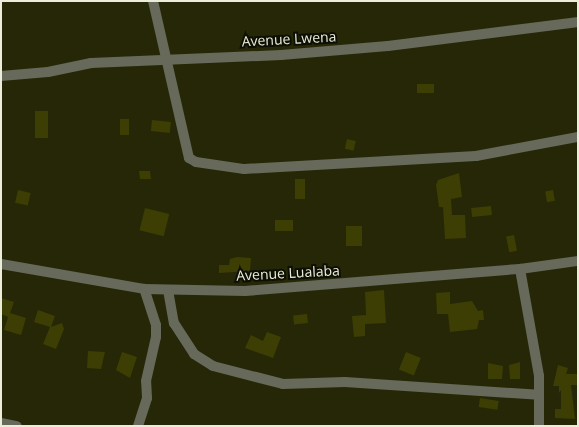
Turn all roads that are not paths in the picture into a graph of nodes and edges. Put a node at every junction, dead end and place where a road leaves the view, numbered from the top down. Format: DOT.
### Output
graph roads {
  1 [pos="153,1"];
  2 [pos="578,22"];
  3 [pos="168,58"];
  4 [pos="1,76"];
  5 [pos="578,137"];
  6 [pos="578,261"];
  7 [pos="1,264"];
  8 [pos="520,269"];
  9 [pos="144,289"];
  10 [pos="168,290"];
  11 [pos="539,395"];
  12 [pos="1,423"];
  13 [pos="17,426"];
  14 [pos="138,426"];
  15 [pos="539,426"];
  1 -- 3 [label="street"];
  2 -- 3 [label="street, Avenue Lwena"];
  3 -- 4 [label="street, Avenue Lwena"];
  3 -- 5 [label="street"];
  6 -- 8 [label="street, Avenue Lualaba"];
  7 -- 9 [label="street, Avenue Lualaba"];
  8 -- 10 [label="street, Avenue Lualaba"];
  8 -- 11 [label="street"];
  9 -- 10 [label="street, Avenue Lualaba"];
  9 -- 14 [label="street"];
  10 -- 11 [label="street"];
  11 -- 15 [label="street"];
  12 -- 13 [label="street"];
}
